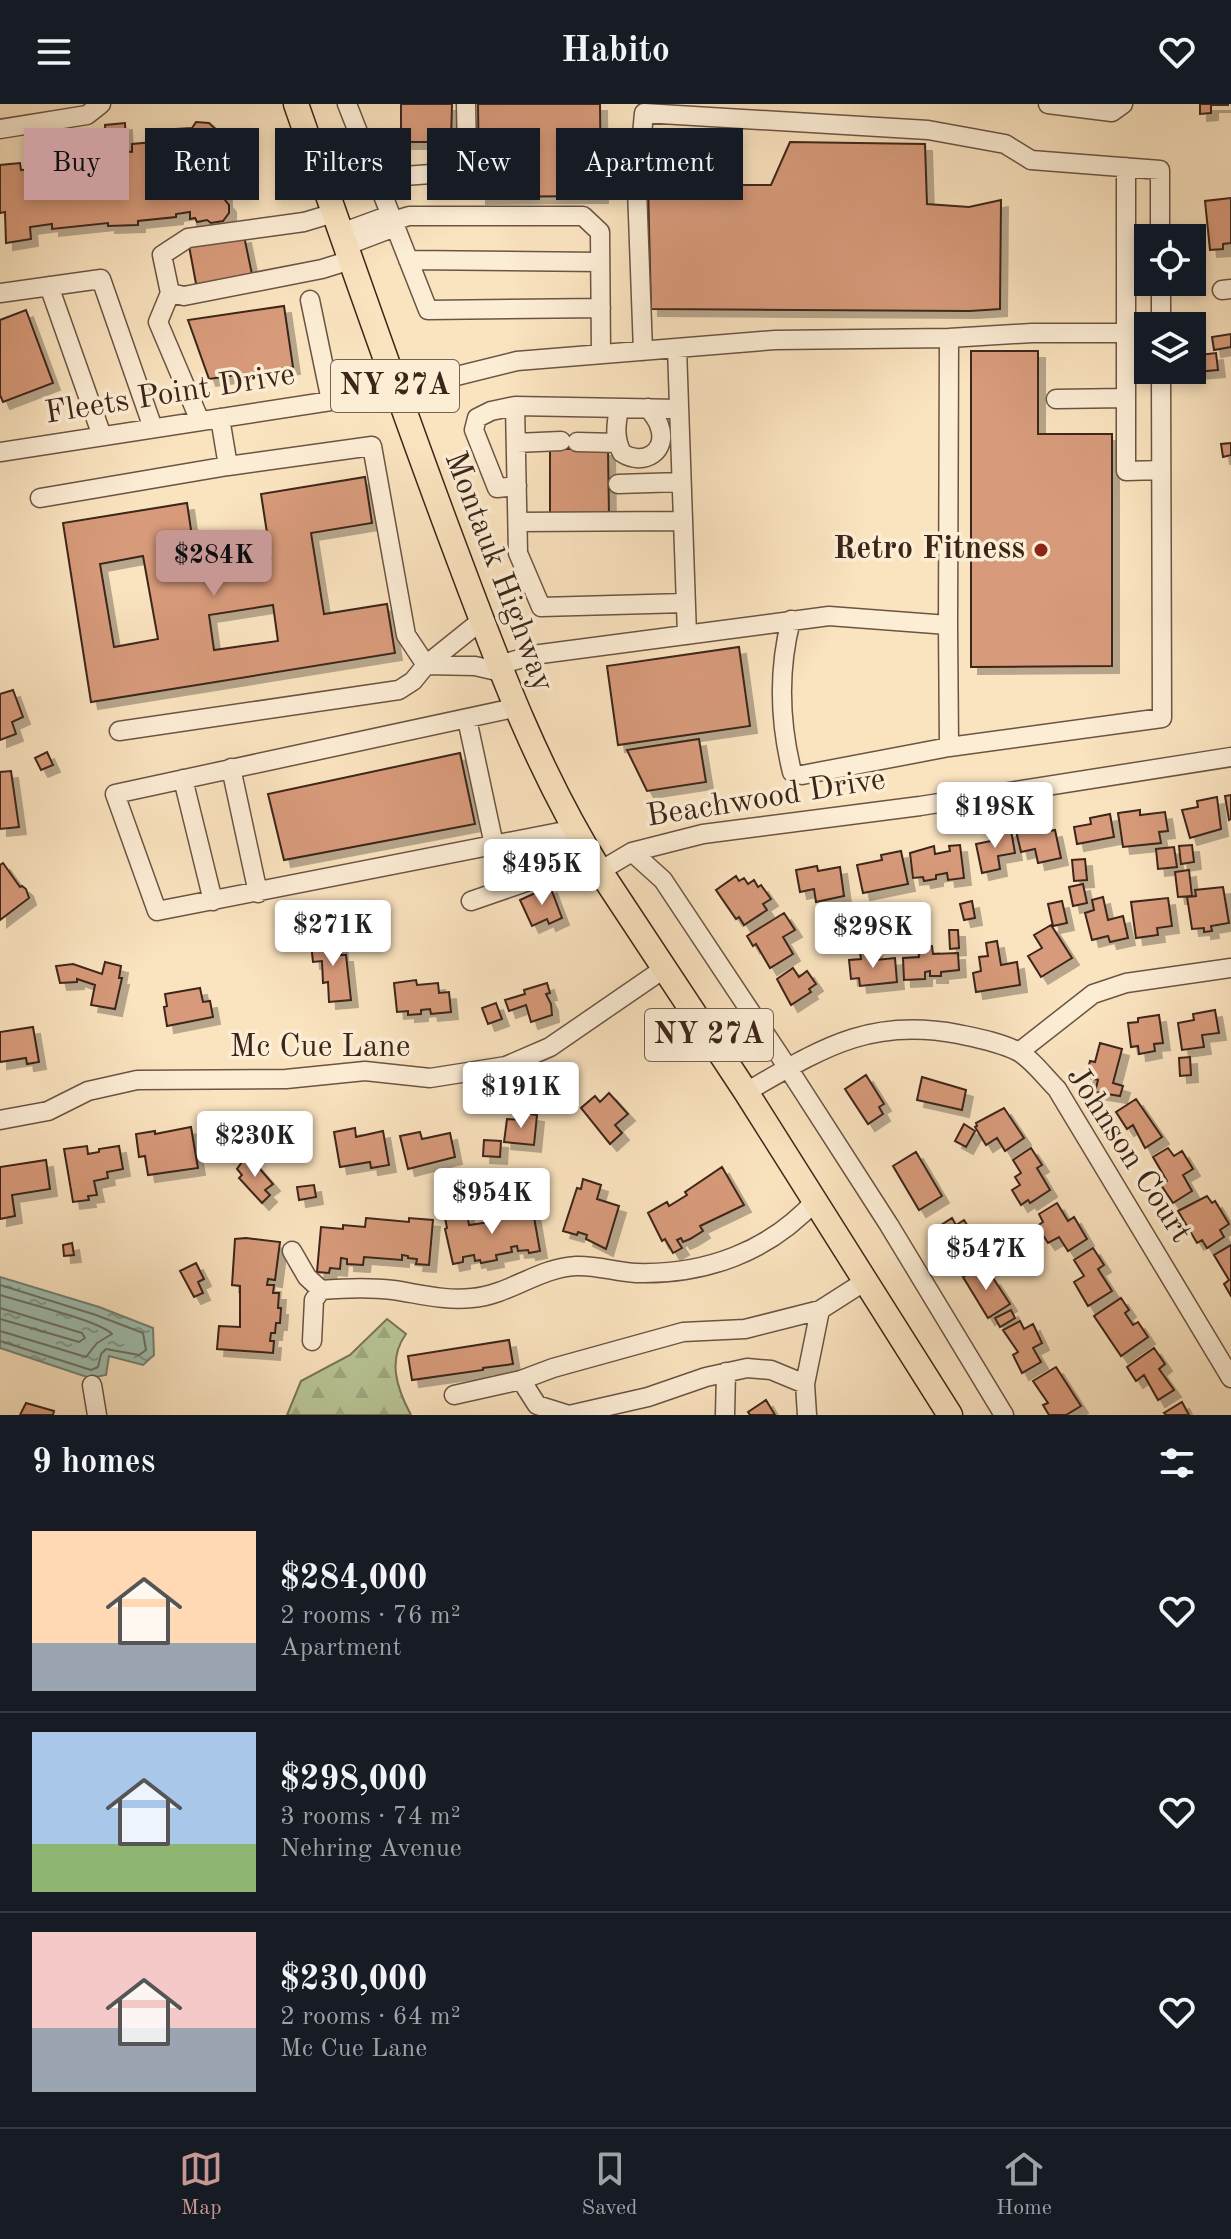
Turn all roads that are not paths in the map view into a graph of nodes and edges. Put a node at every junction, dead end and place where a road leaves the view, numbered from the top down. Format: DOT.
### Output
graph roads {
  1 [pos="101,104"];
  2 [pos="296,104"];
  3 [pos="347,104"];
  4 [pos="466,104"];
  5 [pos="1048,104"];
  6 [pos="1123,104"];
  7 [pos="356,128"];
  8 [pos="0,129"];
  9 [pos="1126,167"];
  10 [pos="411,175"];
  11 [pos="385,200"];
  12 [pos="393,221"];
  13 [pos="1160,224"];
  14 [pos="343,238"];
  15 [pos="408,260"];
  16 [pos="600,262"];
  17 [pos="49,286"];
  18 [pos="0,293"];
  19 [pos="170,293"];
  20 [pos="310,300"];
  21 [pos="601,308"];
  22 [pos="1126,333"];
  23 [pos="949,338"];
  24 [pos="677,348"];
  25 [pos="643,351"];
  26 [pos="601,354"];
  27 [pos="1161,384"];
  28 [pos="396,391"];
  29 [pos="1126,398"];
  30 [pos="1056,399"];
  31 [pos="331,401"];
  32 [pos="515,406"];
  33 [pos="619,408"];
  34 [pos="648,408"];
  35 [pos="679,409"];
  36 [pos="220,418"];
  37 [pos="200,421"];
  38 [pos="153,428"];
  39 [pos="102,436"];
  40 [pos="516,443"];
  41 [pos="617,443"];
  42 [pos="0,452"];
  43 [pos="228,466"];
  44 [pos="1161,470"];
  45 [pos="681,482"];
  46 [pos="618,484"];
  47 [pos="517,486"];
  48 [pos="40,498"];
  49 [pos="682,521"];
  50 [pos="518,522"];
  51 [pos="685,603"];
  52 [pos="482,620"];
  53 [pos="791,620"];
  54 [pos="948,625"];
  55 [pos="687,635"];
  56 [pos="426,665"];
  57 [pos="500,669"];
  58 [pos="514,708"];
  59 [pos="467,719"];
  60 [pos="119,731"];
  61 [pos="949,747"];
  62 [pos="1231,757"];
  63 [pos="231,768"];
  64 [pos="183,779"];
  65 [pos="575,829"];
  66 [pos="494,845"];
  67 [pos="632,852"];
  68 [pos="597,865"];
  69 [pos="258,893"];
  70 [pos="213,901"];
  71 [pos="471,901"];
  72 [pos="665,968"];
  73 [pos="1231,968"];
  74 [pos="1019,1052"];
  75 [pos="788,1068"];
  76 [pos="746,1092"];
  77 [pos="0,1120"];
  78 [pos="816,1200"];
  79 [pos="292,1251"];
  80 [pos="867,1280"];
  81 [pos="321,1290"];
  82 [pos="820,1310"];
  83 [pos="312,1341"];
  84 [pos="726,1372"];
  85 [pos="1231,1378"];
  86 [pos="521,1380"];
  87 [pos="805,1384"];
  88 [pos="92,1385"];
  89 [pos="454,1395"];
  90 [pos="612,1411"];
  91 [pos="97,1415"];
  92 [pos="725,1415"];
  93 [pos="807,1415"];
  94 [pos="950,1415"];
  95 [pos="1004,1415"];
  1 -- 8 [label="street"];
  2 -- 14 [label="main road, Montauk Highway / NY 27A"];
  3 -- 7 [label="street"];
  4 -- 10 [label="street"];
  5 -- 6 [label="street"];
  9 -- 13 [label="street"];
  9 -- 22 [label="street"];
  9 -- 25 [label="street"];
  11 -- 12 [label="street"];
  12 -- 14 [label="street"];
  12 -- 15 [label="street"];
  12 -- 16 [label="street"];
  14 -- 19 [label="street"];
  14 -- 19 [label="street"];
  14 -- 28 [label="main road, Montauk Highway / NY 27A"];
  15 -- 16 [label="street"];
  15 -- 21 [label="street"];
  16 -- 21 [label="street"];
  17 -- 18 [label="street"];
  17 -- 38 [label="street"];
  17 -- 39 [label="street"];
  19 -- 37 [label="street"];
  20 -- 31 [label="street"];
  21 -- 26 [label="street"];
  22 -- 23 [label="street, Fleets Point Drive"];
  22 -- 29 [label="street"];
  23 -- 24 [label="street, Fleets Point Drive"];
  23 -- 54 [label="street"];
  24 -- 25 [label="street, Fleets Point Drive"];
  24 -- 35 [label="street"];
  25 -- 26 [label="street, Fleets Point Drive"];
  26 -- 28 [label="street, Fleets Point Drive"];
  27 -- 44 [label="street"];
  28 -- 31 [label="street, Fleets Point Drive"];
  28 -- 52 [label="main road, Montauk Highway / NY 27A"];
  29 -- 30 [label="street"];
  29 -- 44 [label="street"];
  31 -- 36 [label="street, Fleets Point Drive"];
  32 -- 33 [label="street"];
  32 -- 40 [label="street"];
  32 -- 47 [label="street"];
  33 -- 34 [label="street"];
  33 -- 41 [label="street"];
  34 -- 35 [label="street"];
  34 -- 41 [label="street"];
  35 -- 45 [label="street"];
  36 -- 37 [label="street, Fleets Point Drive"];
  36 -- 43 [label="street"];
  37 -- 38 [label="street, Fleets Point Drive"];
  38 -- 39 [label="street, Fleets Point Drive"];
  39 -- 42 [label="street, Fleets Point Drive"];
  40 -- 41 [label="street"];
  40 -- 47 [label="street"];
  43 -- 48 [label="street"];
  43 -- 56 [label="street"];
  44 -- 61 [label="street"];
  45 -- 46 [label="street"];
  45 -- 49 [label="street"];
  47 -- 50 [label="street"];
  49 -- 50 [label="street"];
  49 -- 51 [label="street"];
  50 -- 51 [label="street"];
  51 -- 55 [label="street"];
  52 -- 56 [label="street"];
  52 -- 57 [label="main road, Montauk Highway / NY 27A"];
  53 -- 54 [label="street"];
  53 -- 55 [label="street"];
  53 -- 61 [label="street"];
  54 -- 61 [label="street"];
  55 -- 57 [label="street"];
  56 -- 57 [label="street"];
  56 -- 60 [label="street"];
  57 -- 58 [label="main road, Montauk Highway / NY 27A"];
  58 -- 59 [label="street"];
  58 -- 65 [label="main road, Montauk Highway / NY 27A"];
  59 -- 63 [label="street"];
  59 -- 66 [label="street"];
  62 -- 67 [label="street, Beachwood Drive"];
  63 -- 64 [label="street"];
  63 -- 69 [label="street"];
  64 -- 70 [label="street"];
  64 -- 70 [label="street"];
  65 -- 66 [label="street"];
  65 -- 68 [label="main road, Montauk Highway / NY 27A"];
  66 -- 69 [label="street"];
  67 -- 68 [label="street, Beachwood Drive"];
  67 -- 75 [label="street"];
  68 -- 71 [label="street, Beachwood Drive"];
  68 -- 72 [label="main road, NY 27A"];
  69 -- 70 [label="street"];
  72 -- 76 [label="main road, NY 27A"];
  72 -- 77 [label="street, Mc Cue Lane"];
  73 -- 74 [label="street"];
  74 -- 75 [label="street"];
  74 -- 85 [label="street, Johnson Court"];
  75 -- 76 [label="street"];
  75 -- 95 [label="street"];
  76 -- 78 [label="main road, NY 27A"];
  78 -- 80 [label="main road, NY 27A"];
  78 -- 81 [label="street"];
  79 -- 81 [label="street"];
  80 -- 82 [label="street"];
  80 -- 94 [label="main road, NY 27A"];
  81 -- 83 [label="street"];
  82 -- 86 [label="street"];
  82 -- 87 [label="street"];
  84 -- 87 [label="street"];
  84 -- 90 [label="street"];
  84 -- 92 [label="street"];
  86 -- 89 [label="street"];
  86 -- 90 [label="street"];
  87 -- 93 [label="street"];
  88 -- 91 [label="street"];
}
